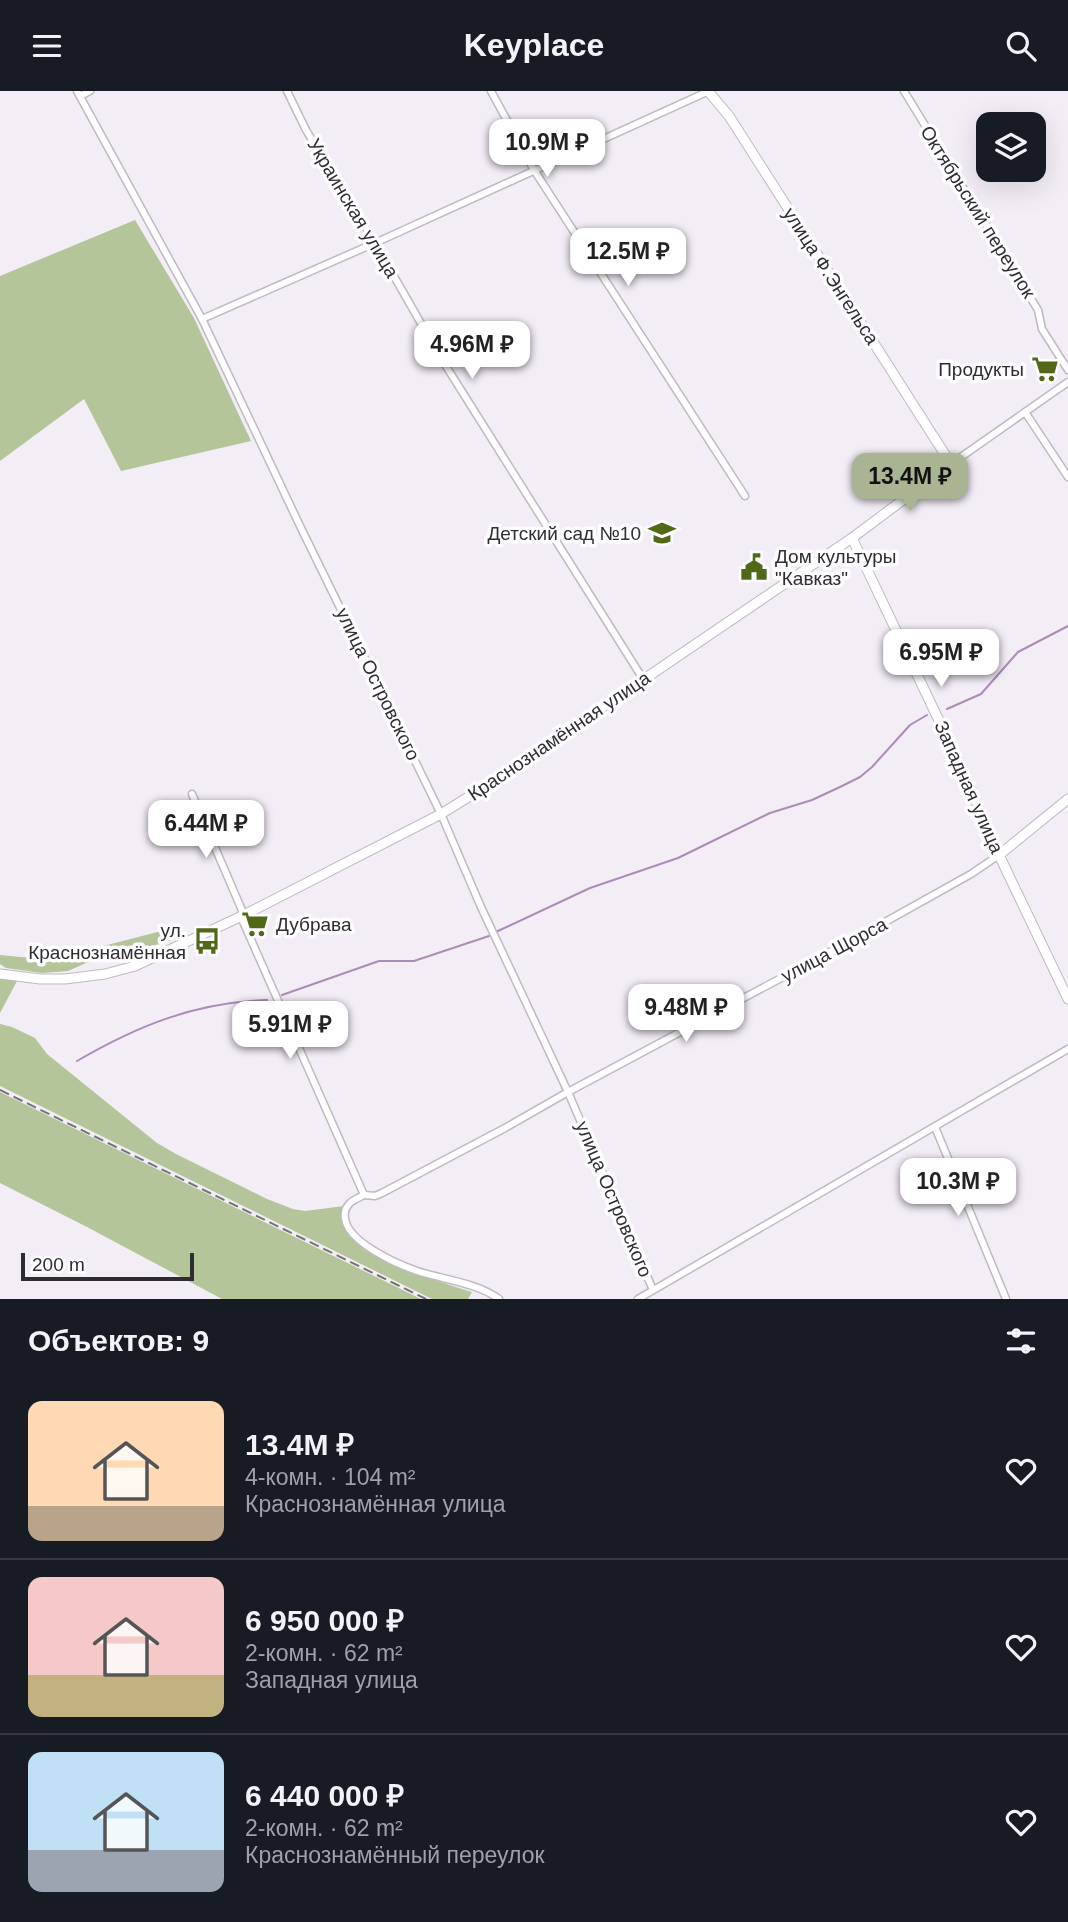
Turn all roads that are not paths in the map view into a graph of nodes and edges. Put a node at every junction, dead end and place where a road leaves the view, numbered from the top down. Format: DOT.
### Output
graph roads {
  1 [pos="90,91"];
  2 [pos="287,91"];
  3 [pos="491,91"];
  4 [pos="708,91"];
  5 [pos="904,91"];
  6 [pos="78,93"];
  7 [pos="534,170"];
  8 [pos="375,243"];
  9 [pos="202,319"];
  10 [pos="1068,370"];
  11 [pos="1068,382"];
  12 [pos="1025,412"];
  13 [pos="951,464"];
  14 [pos="1068,477"];
  15 [pos="745,496"];
  16 [pos="852,538"];
  17 [pos="643,679"];
  18 [pos="192,794"];
  19 [pos="1068,799"];
  20 [pos="441,814"];
  21 [pos="999,855"];
  22 [pos="243,916"];
  23 [pos="0,974"];
  24 [pos="1068,999"];
  25 [pos="1068,1049"];
  26 [pos="568,1091"];
  27 [pos="935,1127"];
  28 [pos="364,1195"];
  29 [pos="653,1290"];
  30 [pos="499,1299"];
  31 [pos="638,1299"];
  32 [pos="1006,1299"];
  1 -- 6 [label="street"];
  2 -- 8 [label="street, Украинская улица"];
  3 -- 7 [label="street"];
  4 -- 7 [label="street"];
  4 -- 13 [label="main road, улица Ф.Энгельса"];
  5 -- 10 [label="street, Октябрьский переулок"];
  6 -- 9 [label="street, улица Островского"];
  7 -- 8 [label="street"];
  7 -- 15 [label="street"];
  8 -- 9 [label="street"];
  8 -- 17 [label="street, Украинская улица"];
  9 -- 20 [label="street, улица Островского"];
  11 -- 12 [label="street, Краснознамённая улица"];
  12 -- 13 [label="street, Краснознамённая улица"];
  12 -- 14 [label="street"];
  13 -- 16 [label="main road, Краснознамённая улица"];
  16 -- 17 [label="main road, Краснознамённая улица"];
  16 -- 21 [label="main road, Западная улица"];
  17 -- 20 [label="main road, Краснознамённая улица"];
  18 -- 22 [label="street"];
  19 -- 21 [label="main road, улица Щорса"];
  20 -- 22 [label="main road, Краснознамённая улица"];
  20 -- 26 [label="street, улица Островского"];
  21 -- 24 [label="main road, Западная улица"];
  21 -- 26 [label="street, улица Щорса"];
  22 -- 23 [label="main road, Краснознамённая улица"];
  22 -- 28 [label="street"];
  25 -- 27 [label="street"];
  26 -- 28 [label="street, улица Щорса"];
  26 -- 29 [label="street, улица Островского"];
  27 -- 29 [label="street"];
  27 -- 32 [label="street"];
  28 -- 30 [label="street"];
  29 -- 31 [label="street"];
}
